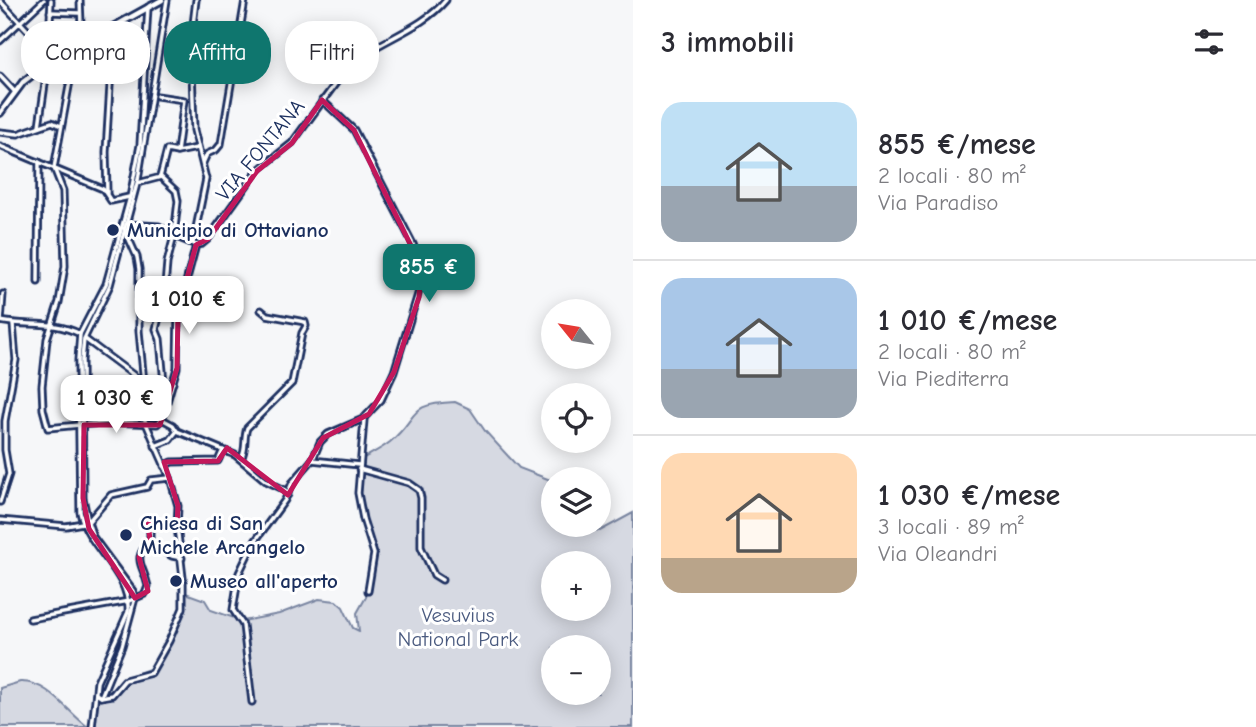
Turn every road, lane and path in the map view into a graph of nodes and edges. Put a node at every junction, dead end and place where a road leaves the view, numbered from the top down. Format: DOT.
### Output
graph roads {
  1 [pos="44,0"];
  2 [pos="51,0"];
  3 [pos="80,0"];
  4 [pos="149,0"];
  5 [pos="165,0"];
  6 [pos="196,0"];
  7 [pos="246,0"];
  8 [pos="446,0"];
  9 [pos="0,1"];
  10 [pos="148,7"];
  11 [pos="50,12"];
  12 [pos="79,13"];
  13 [pos="50,21"];
  14 [pos="81,21"];
  15 [pos="123,21"];
  16 [pos="20,22"];
  17 [pos="0,41"];
  18 [pos="0,76"];
  19 [pos="21,84"];
  20 [pos="45,84"];
  21 [pos="69,84"];
  22 [pos="111,84"];
  23 [pos="15,92"];
  24 [pos="157,96"];
  25 [pos="184,100"];
  26 [pos="323,100"];
  27 [pos="193,101"];
  28 [pos="0,113"];
  29 [pos="39,126"];
  30 [pos="61,126"];
  31 [pos="0,132"];
  32 [pos="0,146"];
  33 [pos="197,148"];
  34 [pos="177,152"];
  35 [pos="39,162"];
  36 [pos="202,165"];
  37 [pos="54,168"];
  38 [pos="160,177"];
  39 [pos="138,183"];
  40 [pos="107,193"];
  41 [pos="132,197"];
  42 [pos="125,226"];
  43 [pos="174,236"];
  44 [pos="194,244"];
  45 [pos="38,282"];
  46 [pos="3,294"];
  47 [pos="261,310"];
  48 [pos="1,321"];
  49 [pos="13,324"];
  50 [pos="50,324"];
  51 [pos="80,334"];
  52 [pos="85,338"];
  53 [pos="144,383"];
  54 [pos="173,383"];
  55 [pos="364,418"];
  56 [pos="162,419"];
  57 [pos="84,425"];
  58 [pos="146,425"];
  59 [pos="78,427"];
  60 [pos="177,432"];
  61 [pos="155,446"];
  62 [pos="223,450"];
  63 [pos="241,459"];
  64 [pos="312,460"];
  65 [pos="164,466"];
  66 [pos="359,467"];
  67 [pos="170,478"];
  68 [pos="288,495"];
  69 [pos="0,502"];
  70 [pos="0,520"];
  71 [pos="85,523"];
  72 [pos="177,526"];
  73 [pos="149,542"];
  74 [pos="182,558"];
  75 [pos="442,580"];
  76 [pos="368,591"];
  77 [pos="135,598"];
  78 [pos="129,601"];
  79 [pos="30,619"];
  80 [pos="99,695"];
  81 [pos="252,702"];
  82 [pos="92,727"];
  1 -- 16 [label="street"];
  2 -- 11 [label="street"];
  3 -- 12 [label="street"];
  4 -- 10 [label="main road"];
  5 -- 10 [label="main road"];
  5 -- 39 [label="street"];
  6 -- 27 [label="street"];
  7 -- 36 [label="street"];
  8 -- 26 [label="street, VIA FONTANA"];
  9 -- 16 [label="street"];
  10 -- 15 [label="main road"];
  10 -- 41 [label="street"];
  11 -- 12 [label="street"];
  11 -- 13 [label="street"];
  12 -- 14 [label="street"];
  16 -- 17 [label="street"];
  18 -- 23 [label="street"];
  19 -- 23 [label="main road"];
  20 -- 29 [label="street"];
  21 -- 30 [label="street"];
  22 -- 40 [label="street"];
  23 -- 28 [label="main road"];
  24 -- 25 [label="street"];
  25 -- 27 [label="street"];
  25 -- 34 [label="street"];
  26 -- 44 [label="street, VIA FONTANA"];
  26 -- 55 [label="street"];
  27 -- 33 [label="street"];
  29 -- 30 [label="street"];
  29 -- 31 [label="street"];
  30 -- 37 [label="street"];
  32 -- 35 [label="street"];
  33 -- 34 [label="street"];
  33 -- 36 [label="street"];
  34 -- 38 [label="street"];
  35 -- 37 [label="street"];
  35 -- 45 [label="street"];
  36 -- 44 [label="street"];
  37 -- 40 [label="street"];
  37 -- 50 [label="street"];
  38 -- 39 [label="street"];
  38 -- 43 [label="street"];
  39 -- 41 [label="street"];
  40 -- 41 [label="street"];
  41 -- 42 [label="street"];
  41 -- 51 [label="street"];
  42 -- 43 [label="street"];
  42 -- 52 [label="street"];
  42 -- 53 [label="street"];
  43 -- 44 [label="street"];
  43 -- 54 [label="street"];
  44 -- 54 [label="street"];
  46 -- 48 [label="street"];
  47 -- 63 [label="street"];
  48 -- 49 [label="street"];
  49 -- 50 [label="street"];
  49 -- 69 [label="street"];
  50 -- 51 [label="street"];
  50 -- 59 [label="street"];
  51 -- 52 [label="street"];
  51 -- 59 [label="street"];
  52 -- 53 [label="street"];
  52 -- 57 [label="street"];
  53 -- 58 [label="street"];
  54 -- 56 [label="street"];
  55 -- 64 [label="street"];
  55 -- 66 [label="street"];
  56 -- 58 [label="street"];
  56 -- 60 [label="street"];
  57 -- 58 [label="street"];
  57 -- 59 [label="street"];
  57 -- 71 [label="street"];
  58 -- 61 [label="street"];
  59 -- 71 [label="street"];
  60 -- 61 [label="street"];
  60 -- 62 [label="street"];
  61 -- 65 [label="street"];
  62 -- 63 [label="street"];
  62 -- 65 [label="street"];
  63 -- 68 [label="street"];
  64 -- 66 [label="street"];
  64 -- 68 [label="street"];
  65 -- 67 [label="street"];
  66 -- 75 [label="street"];
  66 -- 76 [label="street"];
  67 -- 71 [label="street"];
  67 -- 72 [label="street"];
  68 -- 81 [label="street"];
  70 -- 71 [label="street"];
  71 -- 77 [label="street"];
  71 -- 78 [label="street"];
  72 -- 73 [label="street"];
  72 -- 74 [label="street"];
  73 -- 74 [label="street"];
  73 -- 77 [label="street"];
  74 -- 80 [label="street"];
  77 -- 78 [label="street"];
  77 -- 80 [label="street"];
  78 -- 79 [label="street"];
  78 -- 80 [label="street"];
  80 -- 82 [label="street"];
}
